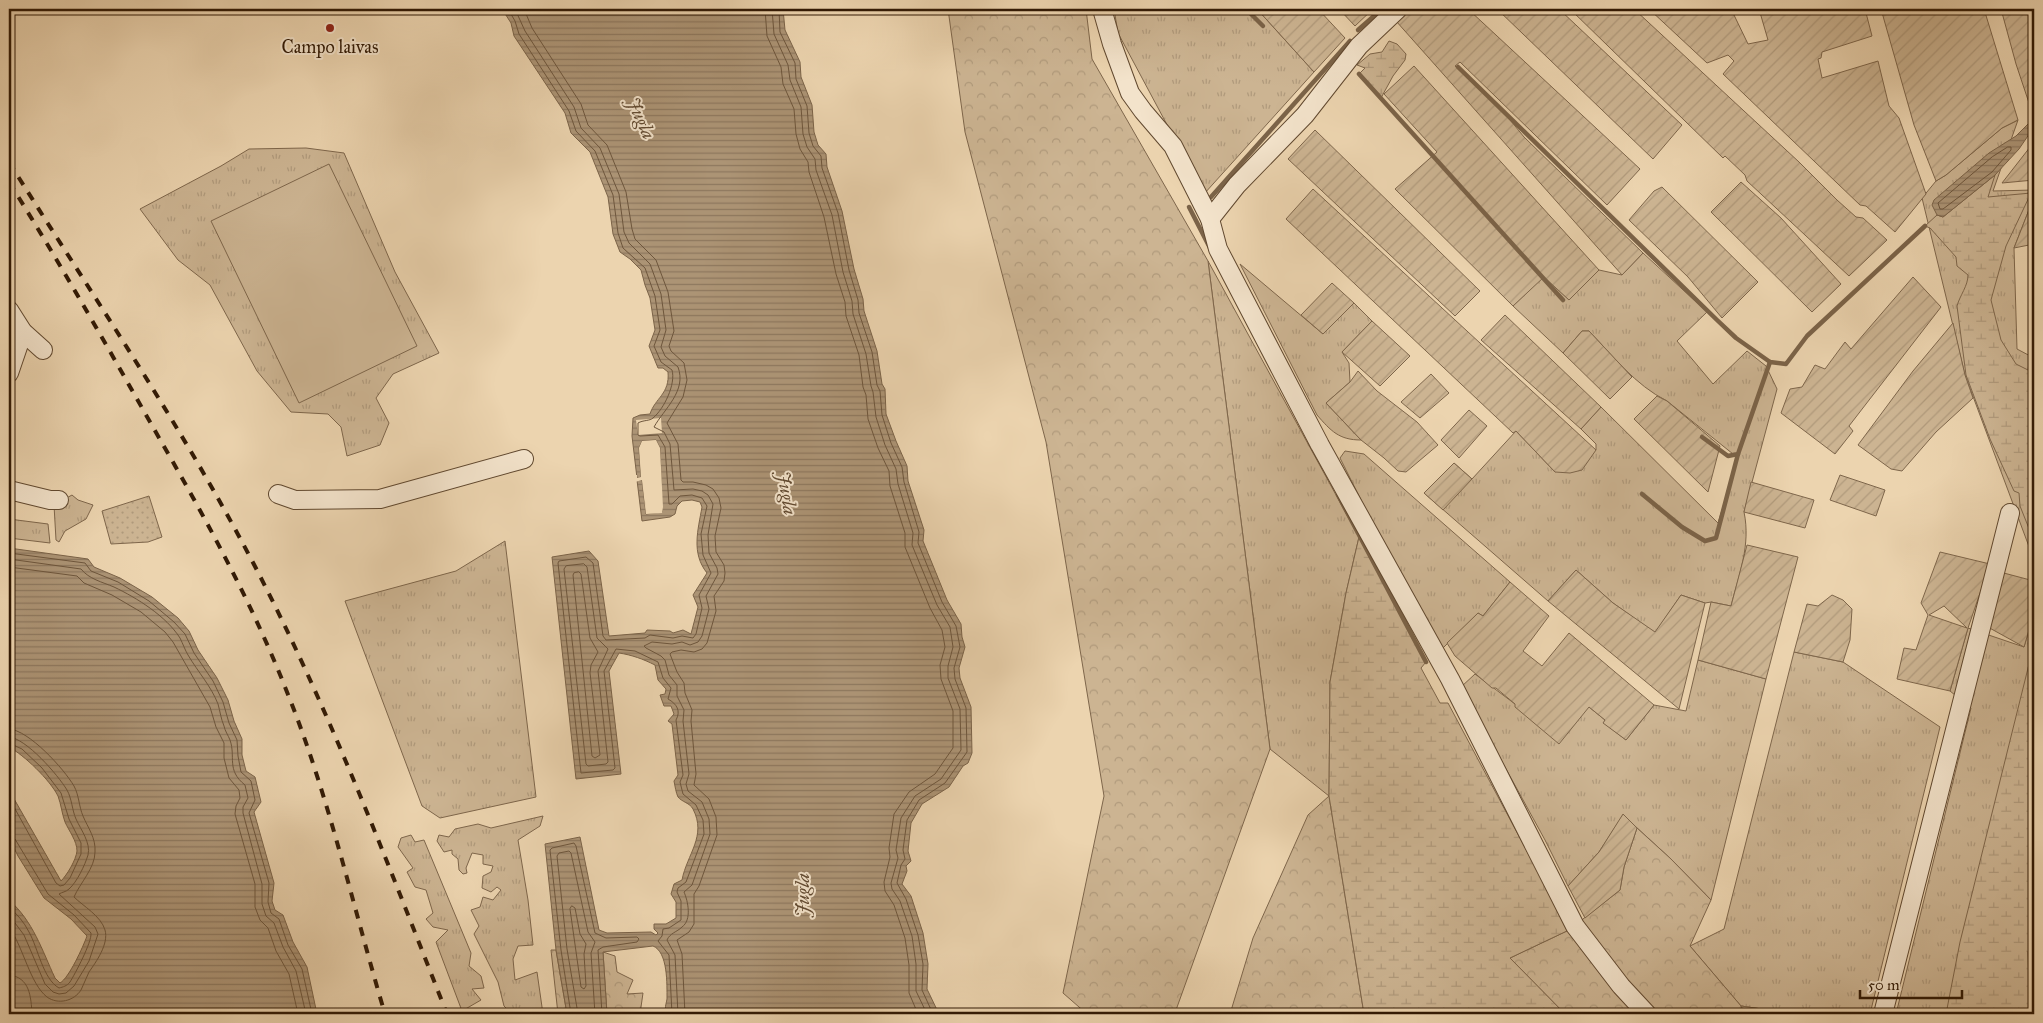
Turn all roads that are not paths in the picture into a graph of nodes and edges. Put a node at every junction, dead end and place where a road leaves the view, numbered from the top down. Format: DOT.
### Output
graph roads {
  1 [pos="1102,9"];
  2 [pos="1398,9"];
  3 [pos="1210,219"];
  4 [pos="9,310"];
  5 [pos="23,332"];
  6 [pos="43,350"];
  7 [pos="9,373"];
  8 [pos="524,459"];
  9 [pos="9,490"];
  10 [pos="278,494"];
  11 [pos="59,500"];
  12 [pos="2010,513"];
  13 [pos="1647,1014"];
  14 [pos="1883,1014"];
  1 -- 3 [label="street"];
  2 -- 3 [label="street"];
  3 -- 13 [label="street"];
  4 -- 5 [label="street"];
  5 -- 6 [label="street"];
  5 -- 7 [label="street"];
  8 -- 10 [label="street"];
  9 -- 11 [label="street"];
  12 -- 14 [label="street"];
}
